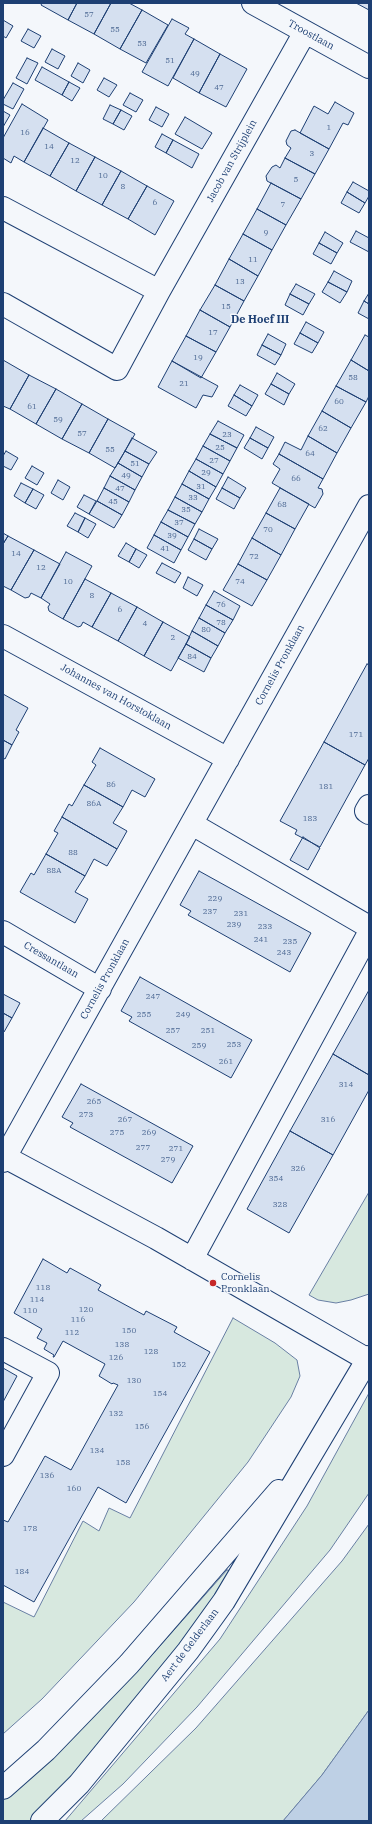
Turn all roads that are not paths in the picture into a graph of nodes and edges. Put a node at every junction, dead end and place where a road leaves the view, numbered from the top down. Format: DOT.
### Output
graph roads {
  1 [pos="253,3"];
  2 [pos="305,32"];
  3 [pos="369,67"];
  4 [pos="3,208"];
  5 [pos="159,291"];
  6 [pos="3,304"];
  7 [pos="369,506"];
  8 [pos="3,636"];
  9 [pos="228,759"];
  10 [pos="369,806"];
  11 [pos="369,813"];
  12 [pos="192,824"];
  13 [pos="369,927"];
  14 [pos="3,932"];
  15 [pos="369,933"];
  16 [pos="100,988"];
  17 [pos="4,1159"];
  18 [pos="192,1259"];
  19 [pos="3,1349"];
  20 [pos="368,1359"];
  21 [pos="314,1451"];
  22 [pos="3,1455"];
  23 [pos="3,1788"];
  24 [pos="42,1821"];
  1 -- 2 [label="street, Troostlaan"];
  2 -- 3 [label="street, Troostlaan"];
  2 -- 5 [label="street, Jacob van Strijplein"];
  4 -- 5 [label="street"];
  5 -- 6 [label="street, Jacob van Strijplein"];
  7 -- 9 [label="street, Cornelis Pronklaan"];
  8 -- 9 [label="street, Johannes van Horstoklaan"];
  9 -- 12 [label="street, Cornelis Pronklaan"];
  10 -- 11 [label="street"];
  12 -- 13 [label="street"];
  12 -- 16 [label="street, Cornelis Pronklaan"];
  14 -- 16 [label="street, Cressantlaan"];
  15 -- 18 [label="street"];
  16 -- 17 [label="street, Cornelis Pronklaan"];
  17 -- 18 [label="street, Cornelis Pronklaan"];
  18 -- 20 [label="street, Cornelis Pronklaan"];
  19 -- 22 [label="street"];
  20 -- 21 [label="street, Aert de Gelderlaan"];
  21 -- 23 [label="street, Aert de Gelderlaan"];
  21 -- 24 [label="street, Aert de Gelderlaan"];
}
